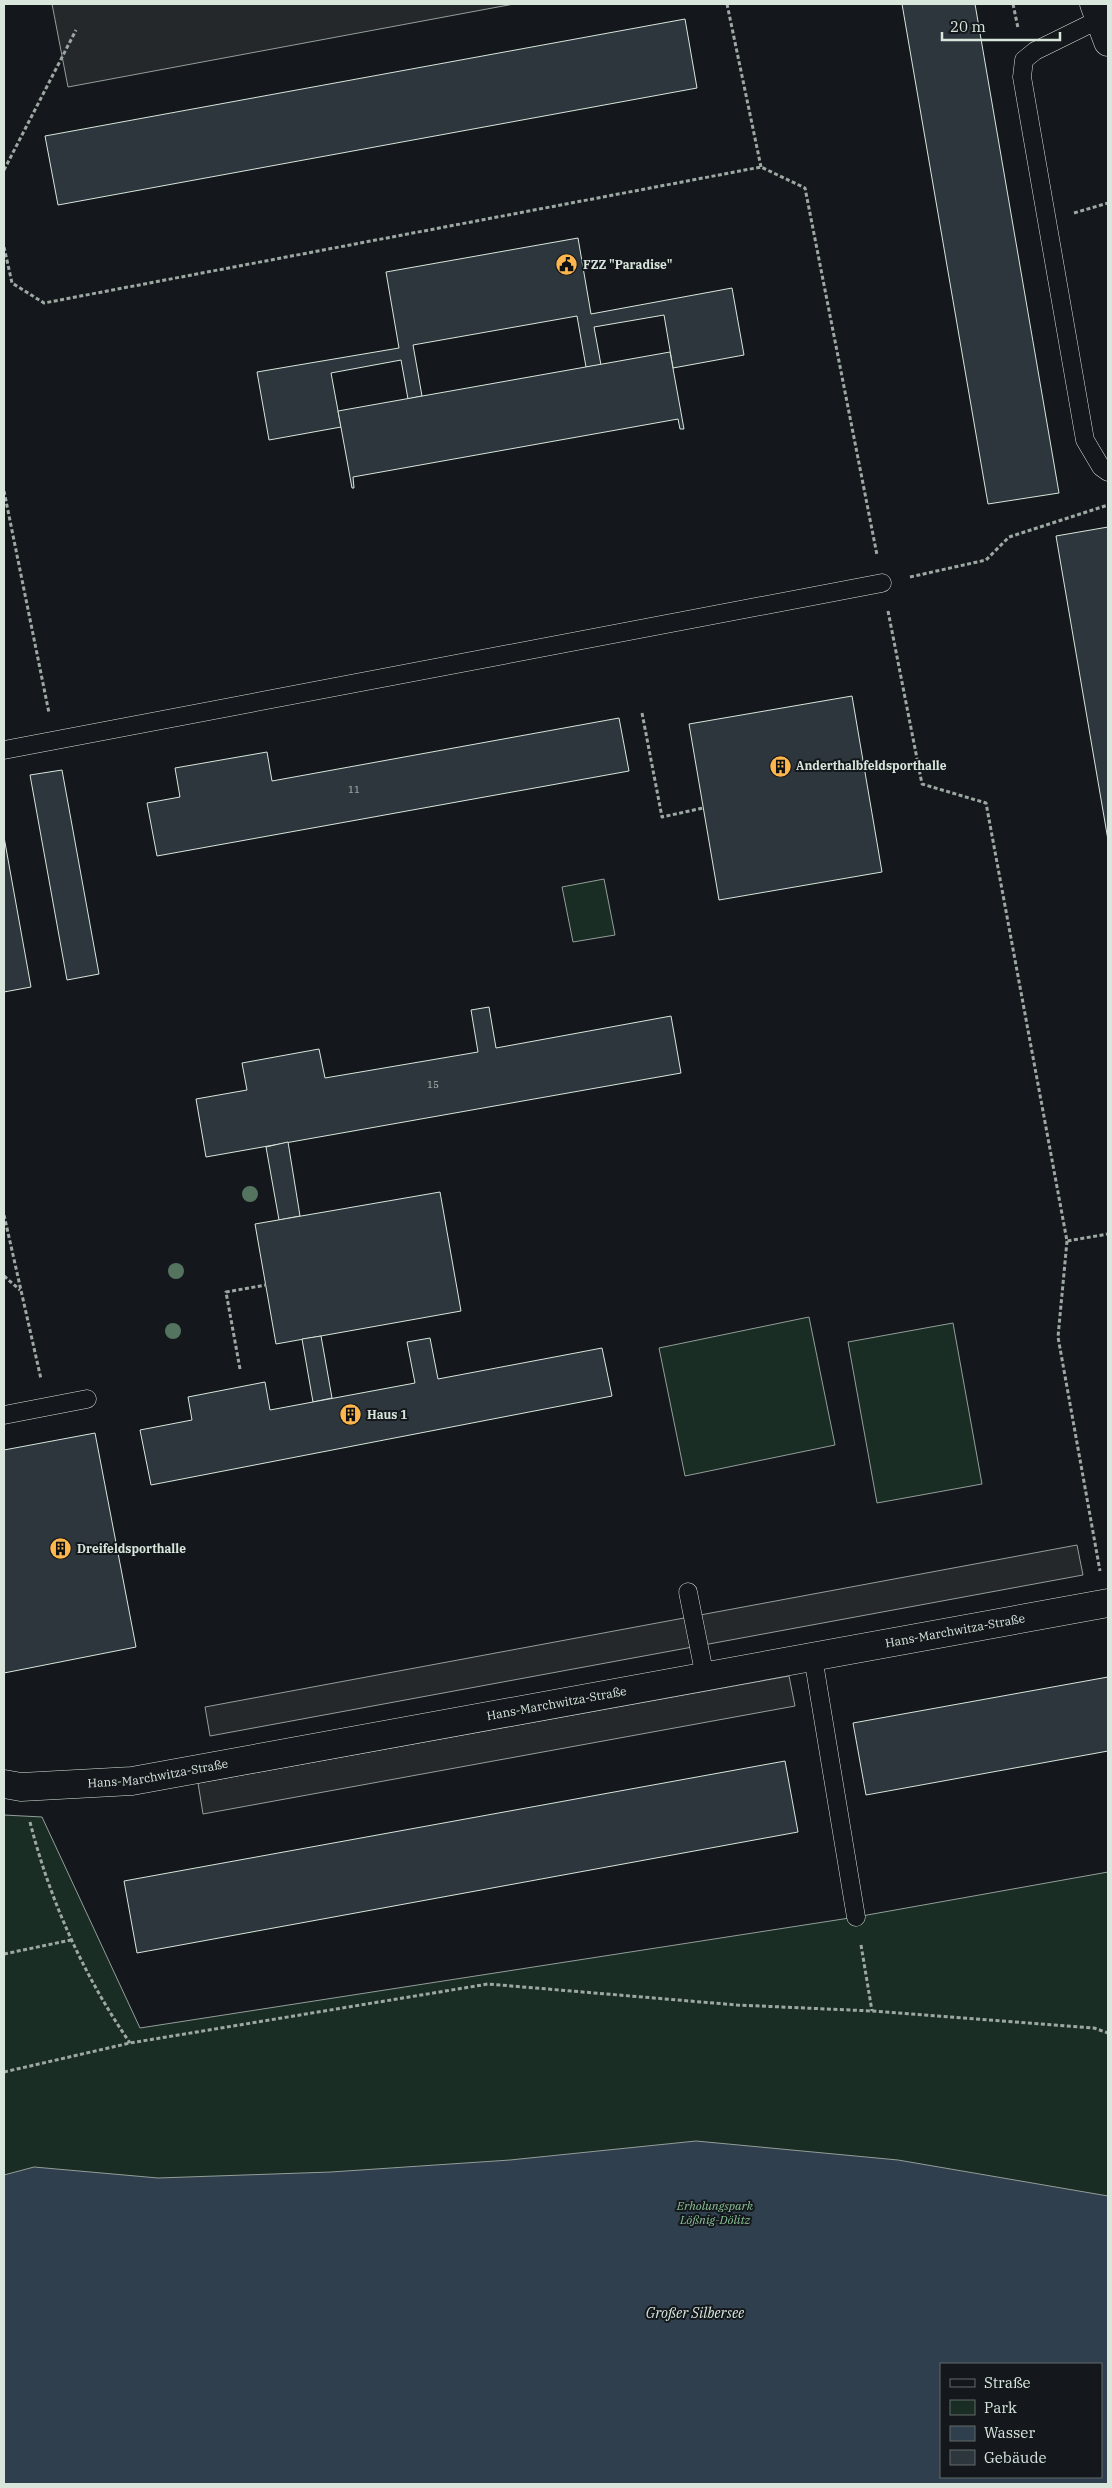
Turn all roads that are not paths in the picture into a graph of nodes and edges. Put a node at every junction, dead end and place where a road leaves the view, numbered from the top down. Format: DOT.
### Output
graph roads {
  1 [pos="1101,22"];
  2 [pos="1108,472"];
  3 [pos="882,583"];
  4 [pos="4,750"];
  5 [pos="87,1399"];
  6 [pos="4,1415"];
  7 [pos="688,1592"];
  8 [pos="1107,1603"];
  9 [pos="813,1657"];
  10 [pos="705,1677"];
  11 [pos="12,1785"];
  12 [pos="856,1917"];
  1 -- 2 [label="lane"];
  3 -- 4 [label="lane"];
  5 -- 6 [label="lane"];
  7 -- 10 [label="lane"];
  8 -- 9 [label="street, Hans-Marchwitza-Straße"];
  9 -- 10 [label="street, Hans-Marchwitza-Straße"];
  9 -- 12 [label="lane"];
  10 -- 11 [label="street, Hans-Marchwitza-Straße"];
}
